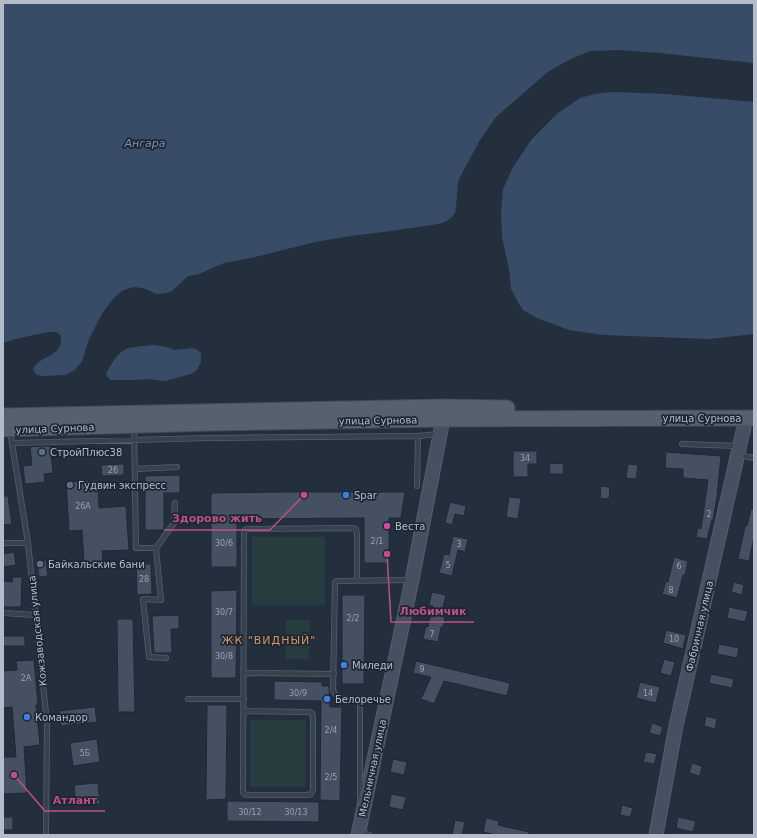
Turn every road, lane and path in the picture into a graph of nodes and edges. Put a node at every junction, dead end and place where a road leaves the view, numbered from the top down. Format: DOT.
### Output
graph roads {
  1 [pos="751,416"];
  2 [pos="443,419"];
  3 [pos="7,429"];
  4 [pos="134,433"];
  5 [pos="441,433"];
  6 [pos="418,436"];
  7 [pos="682,444"];
  8 [pos="739,450"];
  9 [pos="754,458"];
  10 [pos="177,467"];
  11 [pos="135,469"];
  12 [pos="417,486"];
  13 [pos="175,503"];
  14 [pos="3,543"];
  15 [pos="28,543"];
  16 [pos="156,548"];
  17 [pos="357,580"];
  18 [pos="412,580"];
  19 [pos="3,613"];
  20 [pos="36,615"];
  21 [pos="166,658"];
  22 [pos="244,673"];
  23 [pos="334,674"];
  24 [pos="188,699"];
  25 [pos="244,699"];
  26 [pos="360,699"];
  27 [pos="386,699"];
  28 [pos="244,711"];
  29 [pos="361,832"];
  30 [pos="46,835"];
  31 [pos="656,835"];
  1 -- 2 [label="main road, улица Сурнова"];
  1 -- 3 [label="main road, улица Сурнова"];
  1 -- 8 [label="street, Фабричная улица"];
  2 -- 4 [label="main road, улица Сурнова"];
  2 -- 5 [label="street, Мельничная улица"];
  3 -- 4 [label="main road, улица Сурнова"];
  3 -- 15 [label="lane, Кожзаводская улица"];
  4 -- 6 [label="lane"];
  4 -- 11 [label="lane"];
  5 -- 6 [label="lane"];
  5 -- 18 [label="street, Мельничная улица"];
  6 -- 12 [label="lane"];
  7 -- 8 [label="lane"];
  8 -- 9 [label="lane"];
  8 -- 31 [label="street, Фабричная улица"];
  10 -- 11 [label="lane"];
  11 -- 16 [label="lane"];
  13 -- 16 [label="lane"];
  14 -- 15 [label="lane"];
  15 -- 20 [label="lane, Кожзаводская улица"];
  16 -- 21 [label="lane"];
  17 -- 18 [label="lane"];
  17 -- 22 [label="lane"];
  17 -- 23 [label="lane"];
  18 -- 27 [label="street, Мельничная улица"];
  19 -- 20 [label="lane"];
  20 -- 30 [label="lane, Кожзаводская улица"];
  22 -- 23 [label="lane"];
  22 -- 25 [label="lane"];
  23 -- 26 [label="lane"];
  24 -- 25 [label="lane"];
  25 -- 28 [label="lane"];
  26 -- 27 [label="lane"];
  26 -- 29 [label="lane"];
  27 -- 29 [label="street, Мельничная улица"];
  28 -- 28 [label="lane"];
}
